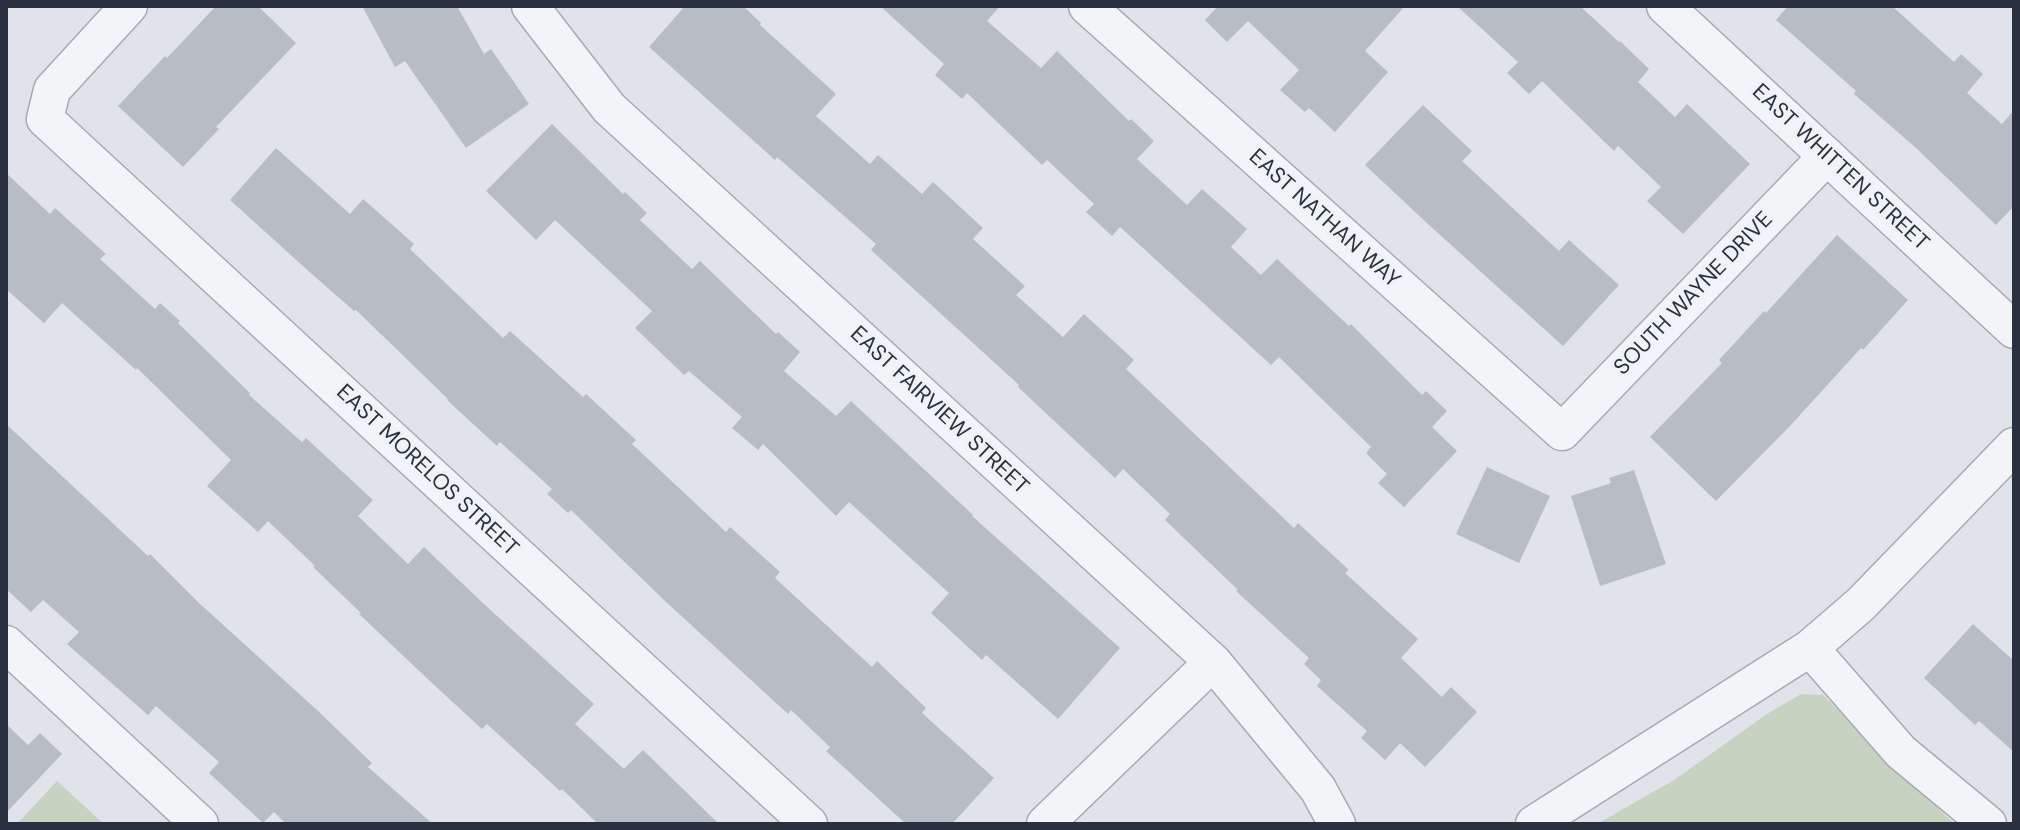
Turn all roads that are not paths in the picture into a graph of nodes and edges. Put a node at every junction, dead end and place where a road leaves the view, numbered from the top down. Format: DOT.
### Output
graph roads {
  1 [pos="129,6"];
  2 [pos="530,6"];
  3 [pos="1087,6"];
  4 [pos="1665,6"];
  5 [pos="1827,156"];
  6 [pos="2014,330"];
  7 [pos="1562,432"];
  8 [pos="2014,446"];
  9 [pos="6,644"];
  10 [pos="1810,648"];
  11 [pos="1213,662"];
  12 [pos="200,824"];
  13 [pos="809,824"];
  14 [pos="1045,824"];
  15 [pos="1337,824"];
  16 [pos="1534,824"];
  17 [pos="1988,824"];
  1 -- 13 [label="street, EAST MORELOS STREET"];
  2 -- 11 [label="street, EAST FAIRVIEW STREET"];
  3 -- 7 [label="street, EAST NATHAN WAY"];
  4 -- 5 [label="street, EAST WHITTEN STREET"];
  5 -- 6 [label="street, EAST WHITTEN STREET"];
  5 -- 7 [label="street, SOUTH WAYNE DRIVE"];
  8 -- 10 [label="street"];
  9 -- 12 [label="street"];
  10 -- 16 [label="street"];
  10 -- 17 [label="street"];
  11 -- 14 [label="street"];
  11 -- 15 [label="street, EAST FAIRVIEW STREET"];
}
